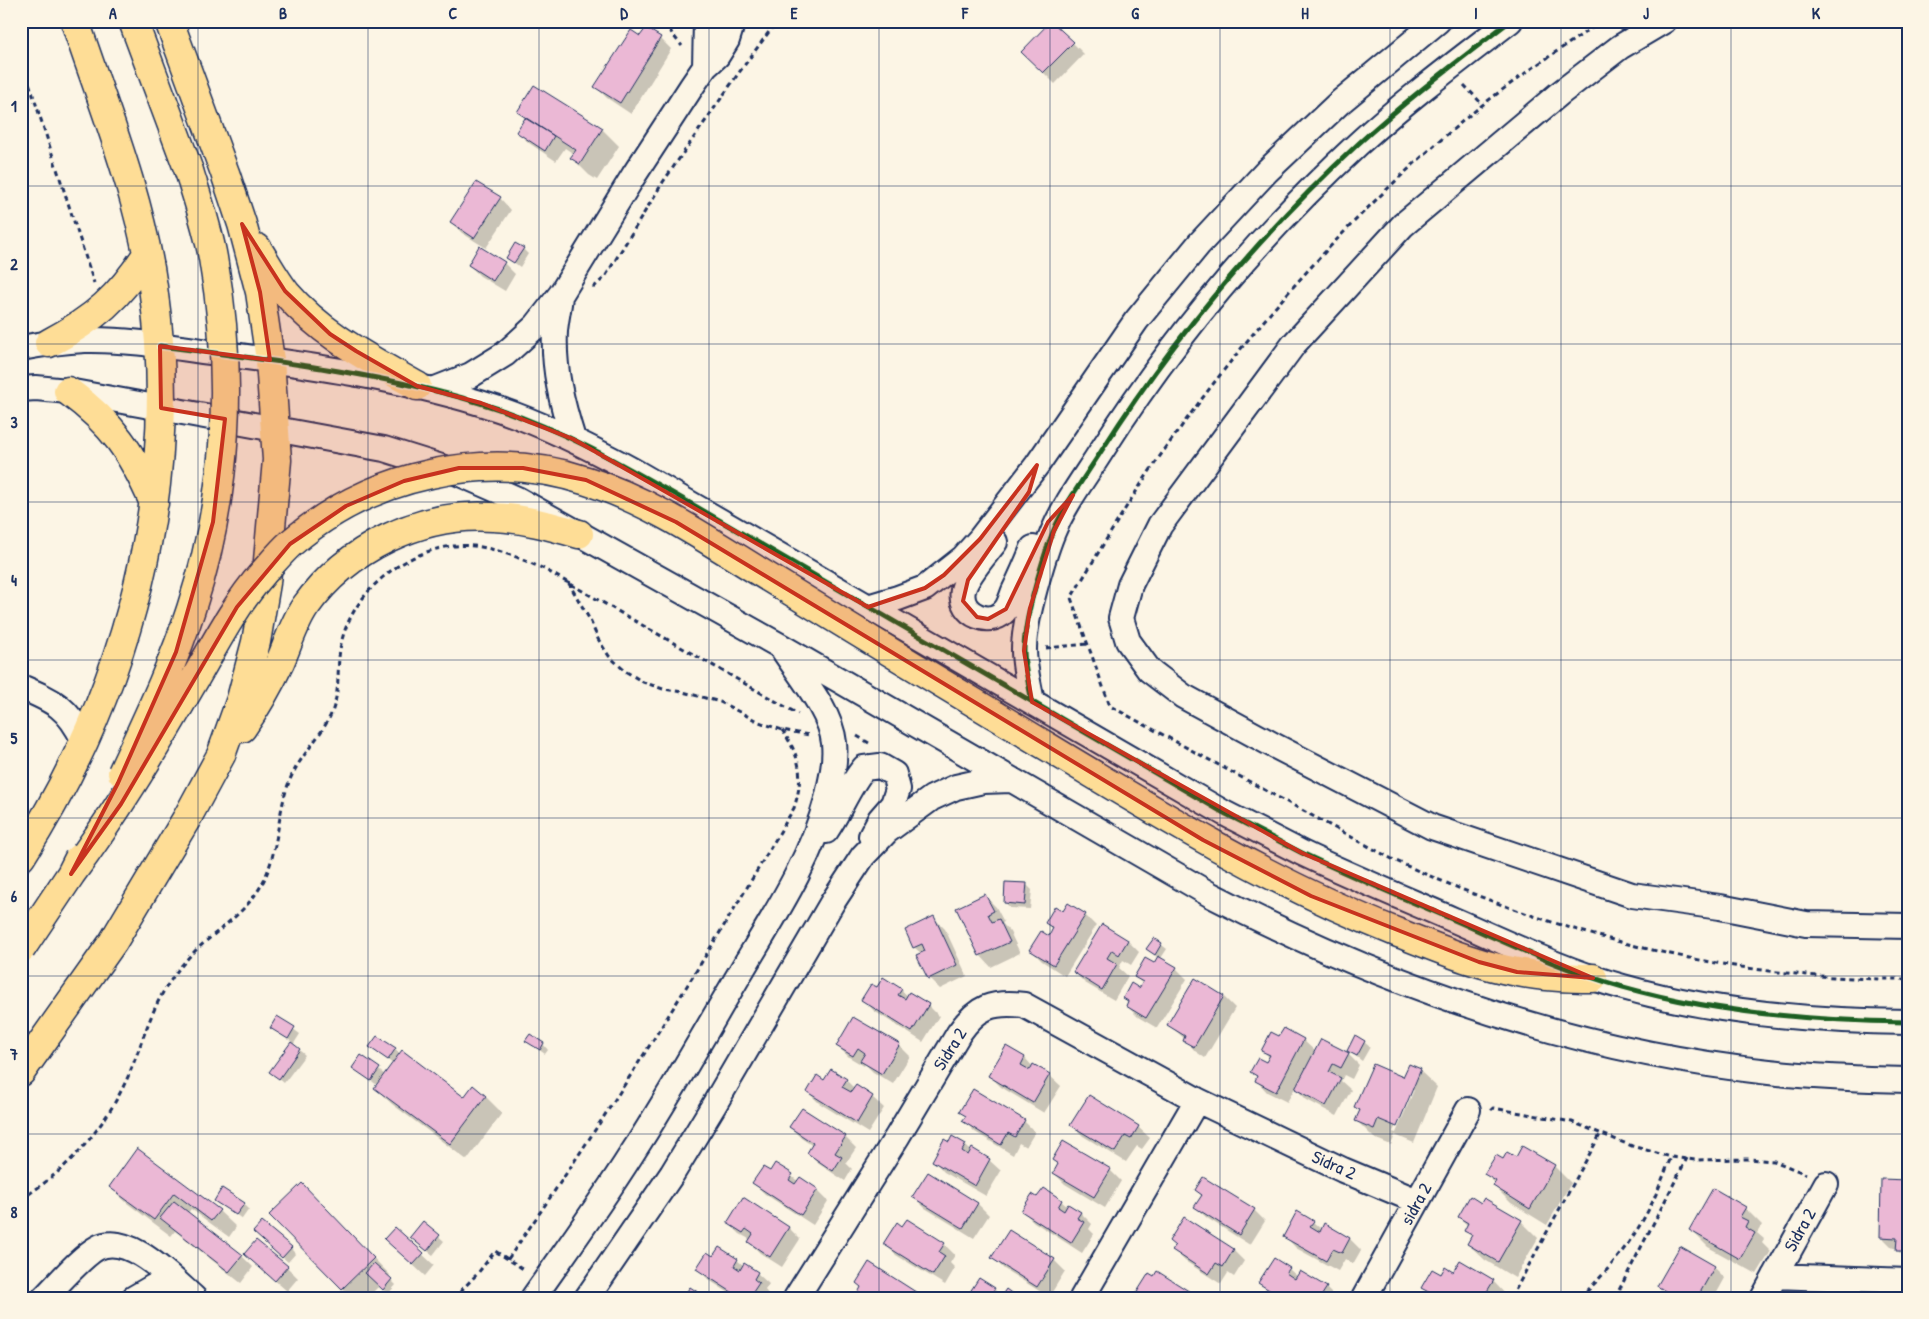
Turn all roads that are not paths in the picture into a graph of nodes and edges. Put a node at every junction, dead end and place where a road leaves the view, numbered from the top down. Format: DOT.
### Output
graph roads {
  1 [pos="75,21"];
  2 [pos="133,21"];
  3 [pos="169,21"];
  4 [pos="706,21"];
  5 [pos="733,21"];
  6 [pos="1438,21"];
  7 [pos="1510,21"];
  8 [pos="1664,21"];
  9 [pos="705,67"];
  10 [pos="242,224"];
  11 [pos="147,254"];
  12 [pos="561,294"];
  13 [pos="48,343"];
  14 [pos="160,346"];
  15 [pos="21,348"];
  16 [pos="270,360"];
  17 [pos="21,388"];
  18 [pos="425,388"];
  19 [pos="68,391"];
  20 [pos="161,408"];
  21 [pos="275,428"];
  22 [pos="573,439"];
  23 [pos="1036,465"];
  24 [pos="1073,495"];
  25 [pos="154,503"];
  26 [pos="579,534"];
  27 [pos="868,607"];
  28 [pos="782,647"];
  29 [pos="21,687"];
  30 [pos="1032,702"];
  31 [pos="84,740"];
  32 [pos="221,755"];
  33 [pos="1011,780"];
  34 [pos="810,850"];
  35 [pos="863,856"];
  36 [pos="21,857"];
  37 [pos="71,874"];
  38 [pos="1908,926"];
  39 [pos="21,949"];
  40 [pos="1593,978"];
  41 [pos="1908,1022"];
  42 [pos="21,1072"];
  43 [pos="1908,1080"];
  44 [pos="1197,1100"];
  45 [pos="1468,1110"];
  46 [pos="1826,1184"];
  47 [pos="1417,1202"];
  48 [pos="148,1260"];
  49 [pos="1775,1276"];
  50 [pos="1908,1281"];
  51 [pos="185,1291"];
  52 [pos="135,1296"];
  53 [pos="44,1298"];
  54 [pos="532,1298"];
  55 [pos="587,1298"];
  56 [pos="796,1298"];
  57 [pos="1082,1298"];
  58 [pos="1364,1298"];
  59 [pos="1763,1298"];
  1 -- 11 [label="main road"];
  2 -- 37 [label="main road, bridge"];
  3 -- 10 [label="main road"];
  4 -- 9 [label="street"];
  5 -- 9 [label="street"];
  6 -- 23 [label="street"];
  7 -- 24 [label="street"];
  8 -- 38 [label="street"];
  9 -- 12 [label="street"];
  10 -- 16 [label="main road"];
  10 -- 18 [label="main road"];
  11 -- 13 [label="main road"];
  11 -- 14 [label="main road"];
  12 -- 18 [label="street"];
  12 -- 22 [label="street"];
  13 -- 14 [label="street"];
  13 -- 15 [label="street"];
  14 -- 16 [label="street"];
  14 -- 20 [label="main road"];
  16 -- 18 [label="street"];
  16 -- 21 [label="main road"];
  17 -- 19 [label="street"];
  18 -- 22 [label="street"];
  19 -- 20 [label="street"];
  19 -- 25 [label="main road"];
  20 -- 21 [label="street"];
  20 -- 25 [label="main road"];
  21 -- 26 [label="street"];
  21 -- 32 [label="main road"];
  22 -- 27 [label="street"];
  23 -- 24 [label="street"];
  23 -- 27 [label="street"];
  24 -- 30 [label="street"];
  25 -- 31 [label="main road"];
  26 -- 28 [label="street"];
  26 -- 32 [label="main road"];
  27 -- 30 [label="street"];
  28 -- 33 [label="street"];
  28 -- 34 [label="street"];
  29 -- 31 [label="street"];
  30 -- 40 [label="street"];
  31 -- 36 [label="main road"];
  32 -- 42 [label="main road"];
  33 -- 35 [label="street"];
  33 -- 43 [label="street"];
  34 -- 35 [label="street"];
  34 -- 54 [label="street"];
  35 -- 55 [label="street"];
  37 -- 39 [label="main road, bridge"];
  37 -- 40 [label="main road, bridge"];
  40 -- 41 [label="street"];
  44 -- 47 [label="street, Sidra 2"];
  44 -- 56 [label="street, Sidra 2"];
  44 -- 57 [label="street"];
  45 -- 47 [label="street, sidra 2"];
  46 -- 49 [label="street, Sidra 2"];
  47 -- 58 [label="street, sidra 2"];
  48 -- 51 [label="street"];
  48 -- 52 [label="street"];
  48 -- 53 [label="street"];
  49 -- 50 [label="street, Sidra 2"];
  49 -- 59 [label="street, Sidra 2"];
  51 -- 52 [label="street"];
}
